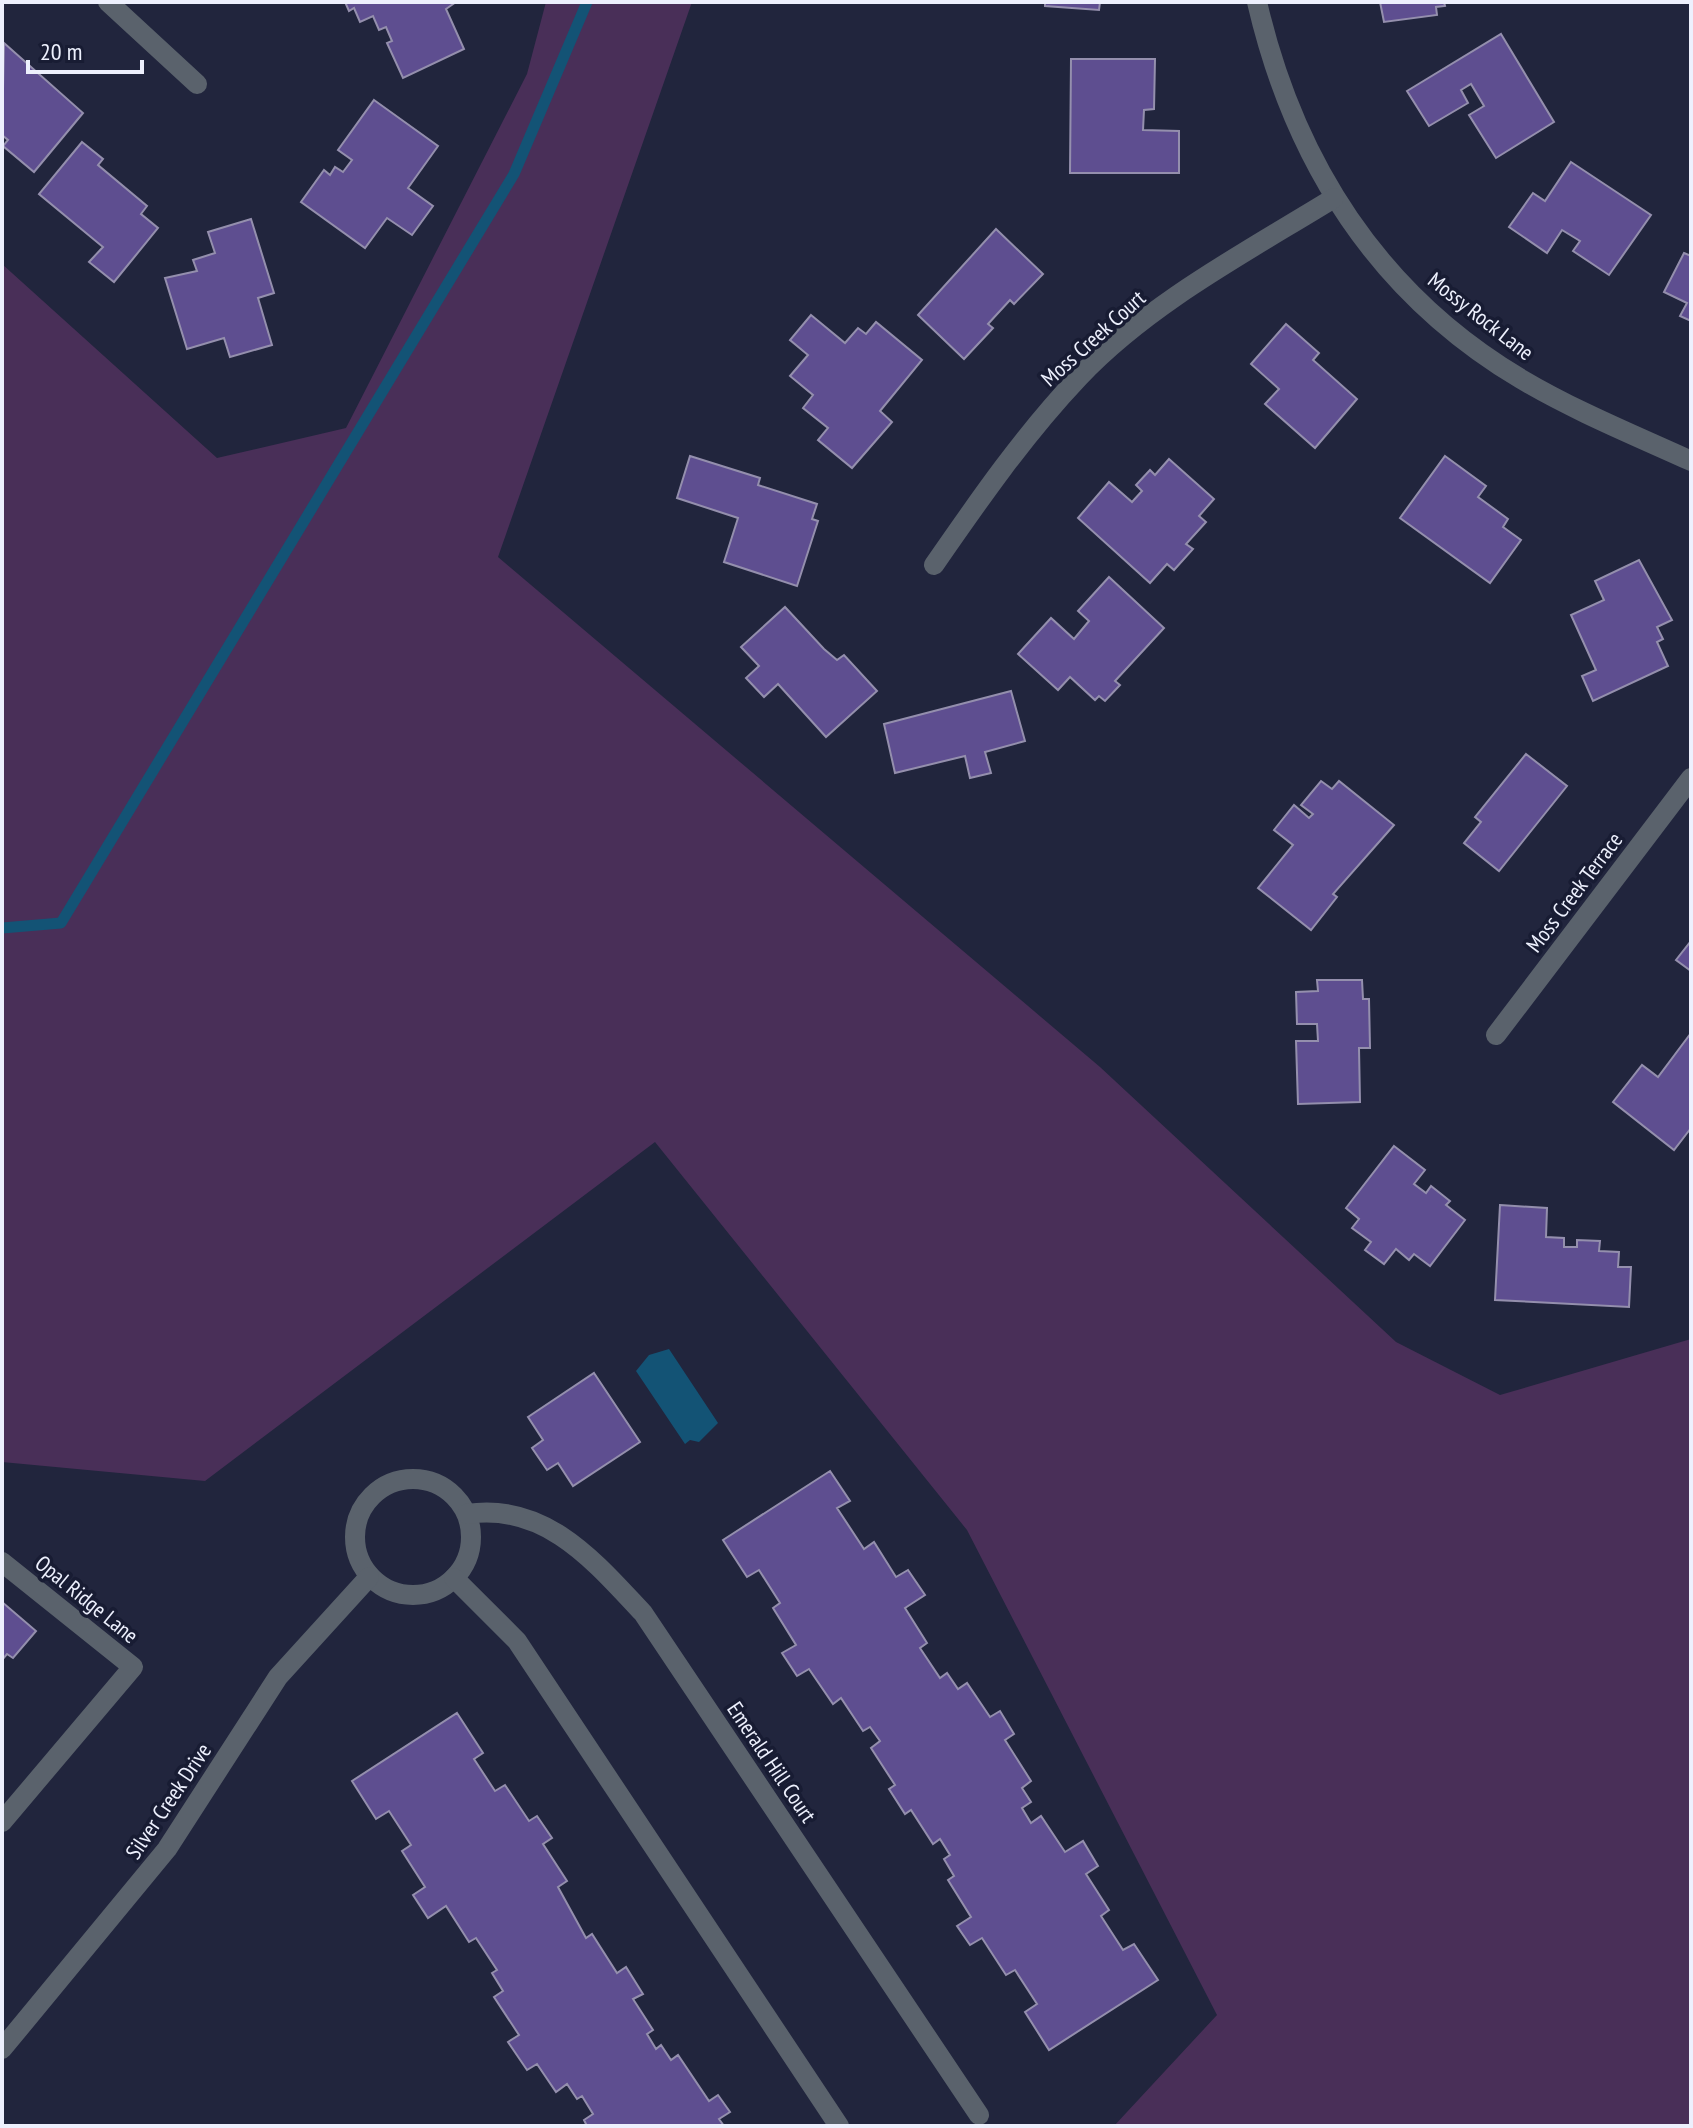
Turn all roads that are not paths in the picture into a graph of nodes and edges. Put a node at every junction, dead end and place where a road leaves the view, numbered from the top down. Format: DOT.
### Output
graph roads {
  1 [pos="108,2"];
  2 [pos="1257,2"];
  3 [pos="197,84"];
  4 [pos="1334,198"];
  5 [pos="1691,461"];
  6 [pos="934,565"];
  7 [pos="1691,778"];
  8 [pos="1496,1035"];
  9 [pos="467,1514"];
  10 [pos="2,1562"];
  11 [pos="369,1577"];
  12 [pos="454,1578"];
  13 [pos="2,1822"];
  14 [pos="2,2049"];
  15 [pos="979,2115"];
  16 [pos="839,2126"];
  1 -- 3 [label="street"];
  2 -- 4 [label="street, Mossy Rock Lane"];
  4 -- 5 [label="street, Mossy Rock Lane"];
  4 -- 6 [label="street, Moss Creek Court"];
  7 -- 8 [label="street, Moss Creek Terrace"];
  9 -- 11 [label="street"];
  9 -- 12 [label="street"];
  9 -- 15 [label="street, Emerald Hill Court"];
  10 -- 13 [label="street, Opal Ridge Lane"];
  11 -- 12 [label="street"];
  11 -- 14 [label="street, Silver Creek Drive"];
  12 -- 16 [label="street"];
}
